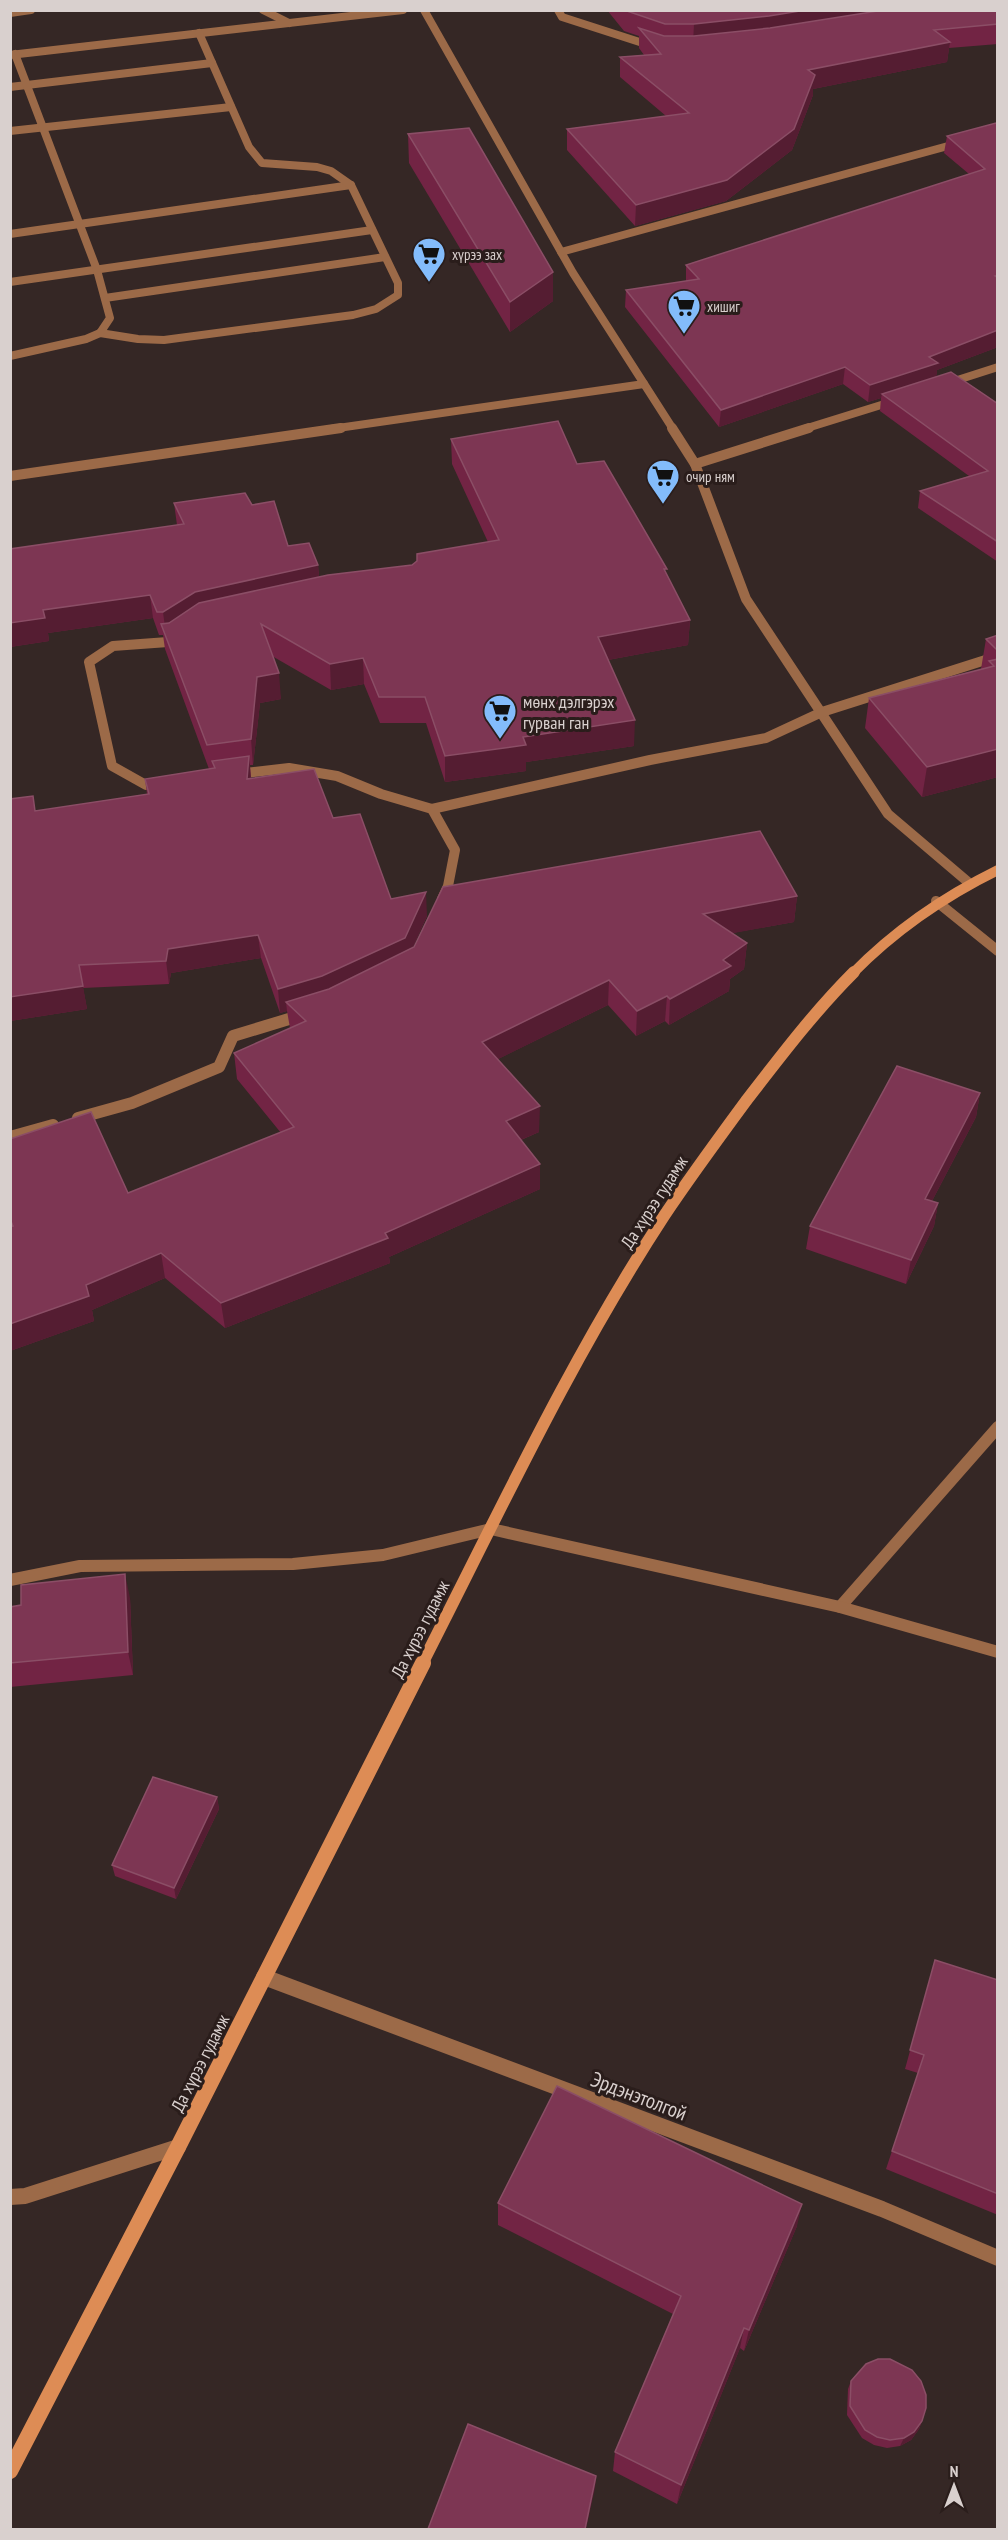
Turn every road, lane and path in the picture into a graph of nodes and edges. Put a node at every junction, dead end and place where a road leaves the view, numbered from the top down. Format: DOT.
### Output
graph roads {
  1 [pos="31,10"];
  2 [pos="263,10"];
  3 [pos="403,10"];
  4 [pos="424,10"];
  5 [pos="558,10"];
  6 [pos="10,13"];
  7 [pos="290,23"];
  8 [pos="199,33"];
  9 [pos="663,50"];
  10 [pos="13,54"];
  11 [pos="212,63"];
  12 [pos="27,85"];
  13 [pos="10,87"];
  14 [pos="231,107"];
  15 [pos="43,128"];
  16 [pos="10,131"];
  17 [pos="963,142"];
  18 [pos="351,185"];
  19 [pos="79,225"];
  20 [pos="372,230"];
  21 [pos="10,234"];
  22 [pos="561,252"];
  23 [pos="385,257"];
  24 [pos="97,270"];
  25 [pos="10,282"];
  26 [pos="105,298"];
  27 [pos="100,333"];
  28 [pos="10,356"];
  29 [pos="998,368"];
  30 [pos="644,384"];
  31 [pos="930,389"];
  32 [pos="908,396"];
  33 [pos="696,464"];
  34 [pos="10,476"];
  35 [pos="183,632"];
  36 [pos="998,656"];
  37 [pos="822,712"];
  38 [pos="227,776"];
  39 [pos="169,782"];
  40 [pos="432,809"];
  41 [pos="998,870"];
  42 [pos="968,882"];
  43 [pos="936,901"];
  44 [pos="436,913"];
  45 [pos="998,951"];
  46 [pos="317,1010"];
  47 [pos="10,1137"];
  48 [pos="998,1426"];
  49 [pos="491,1529"];
  50 [pos="10,1581"];
  51 [pos="840,1607"];
  52 [pos="998,1652"];
  53 [pos="264,1977"];
  54 [pos="178,2147"];
  55 [pos="10,2197"];
  56 [pos="998,2258"];
  57 [pos="10,2471"];
  1 -- 6 [label="street"];
  2 -- 7 [label="street"];
  3 -- 7 [label="street"];
  4 -- 22 [label="street"];
  5 -- 9 [label="street"];
  7 -- 8 [label="street"];
  8 -- 10 [label="street"];
  8 -- 11 [label="street"];
  10 -- 12 [label="street"];
  11 -- 12 [label="street"];
  11 -- 14 [label="street"];
  12 -- 13 [label="street"];
  12 -- 15 [label="street"];
  14 -- 15 [label="street"];
  14 -- 18 [label="street"];
  15 -- 16 [label="street"];
  15 -- 19 [label="street"];
  17 -- 22 [label="street"];
  18 -- 19 [label="street"];
  18 -- 20 [label="street"];
  19 -- 21 [label="street"];
  19 -- 24 [label="street"];
  20 -- 23 [label="street"];
  20 -- 24 [label="street"];
  22 -- 30 [label="street"];
  23 -- 26 [label="street"];
  23 -- 27 [label="street"];
  24 -- 25 [label="street"];
  24 -- 26 [label="street"];
  26 -- 27 [label="street"];
  27 -- 28 [label="street"];
  29 -- 31 [label="street"];
  30 -- 33 [label="street"];
  30 -- 34 [label="street"];
  32 -- 33 [label="street"];
  33 -- 37 [label="street"];
  35 -- 39 [label="street"];
  36 -- 37 [label="street"];
  37 -- 40 [label="street"];
  37 -- 42 [label="street"];
  38 -- 40 [label="street"];
  40 -- 44 [label="street"];
  41 -- 42 [label="main road, Да хүрээ гудамж"];
  42 -- 43 [label="main road, Да хүрээ гудамж"];
  43 -- 45 [label="street"];
  43 -- 49 [label="main road, Да хүрээ гудамж"];
  46 -- 47 [label="street"];
  48 -- 51 [label="street"];
  49 -- 50 [label="street"];
  49 -- 51 [label="street"];
  49 -- 53 [label="main road, Да хүрээ гудамж"];
  51 -- 52 [label="street"];
  53 -- 54 [label="main road, Да хүрээ гудамж"];
  53 -- 56 [label="street, Эрдэнэтолгой"];
  54 -- 55 [label="street"];
  54 -- 57 [label="main road, Да хүрээ гудамж"];
}
